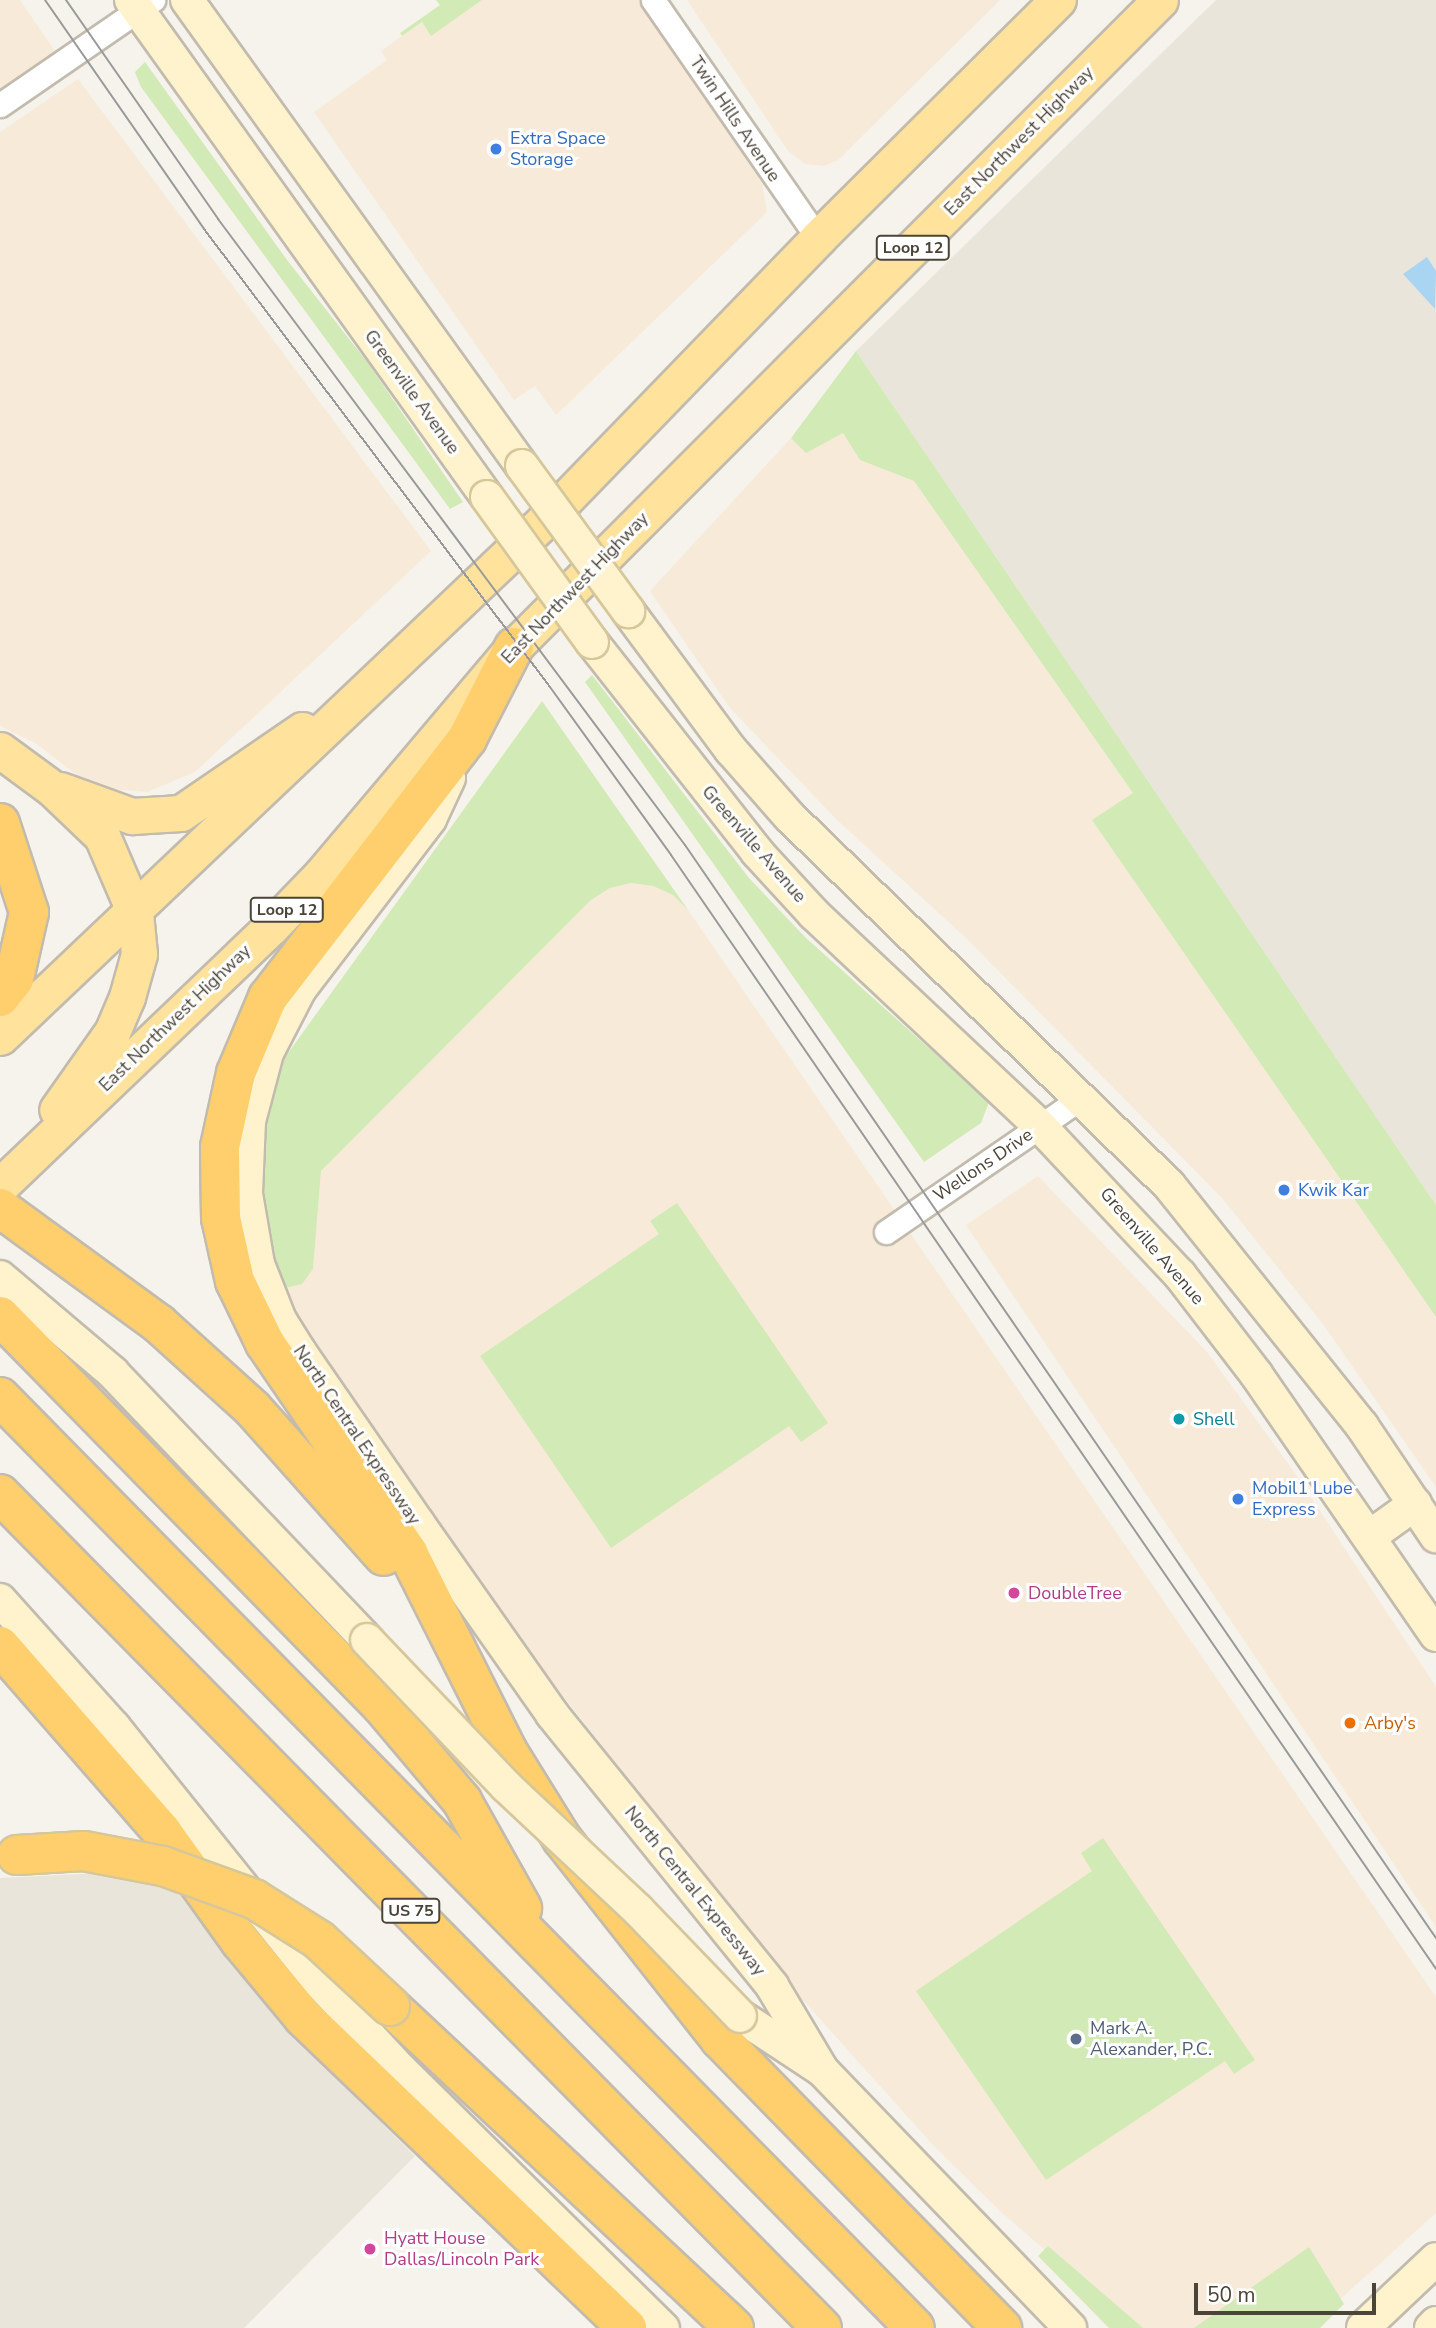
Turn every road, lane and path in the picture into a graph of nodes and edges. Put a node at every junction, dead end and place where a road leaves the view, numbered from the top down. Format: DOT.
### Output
graph roads {
  1 [pos="187,0"];
  2 [pos="653,0"];
  3 [pos="1058,0"];
  4 [pos="1160,0"];
  5 [pos="141,3"];
  6 [pos="0,106"];
  7 [pos="818,238"];
  8 [pos="514,647"];
  9 [pos="360,694"];
  10 [pos="467,739"];
  11 [pos="0,750"];
  12 [pos="53,789"];
  13 [pos="0,823"];
  14 [pos="135,913"];
  15 [pos="0,997"];
  16 [pos="0,1037"];
  17 [pos="1081,1098"];
  18 [pos="1040,1126"];
  19 [pos="36,1150"];
  20 [pos="0,1186"];
  21 [pos="0,1208"];
  22 [pos="886,1232"];
  23 [pos="0,1277"];
  24 [pos="0,1316"];
  25 [pos="0,1397"];
  26 [pos="0,1494"];
  27 [pos="1415,1504"];
  28 [pos="1436,1536"];
  29 [pos="1369,1537"];
  30 [pos="0,1600"];
  31 [pos="1436,1635"];
  32 [pos="0,1646"];
  33 [pos="461,1663"];
  34 [pos="8,1857"];
  35 [pos="547,1951"];
  36 [pos="822,2070"];
  37 [pos="1436,2259"];
  38 [pos="1436,2323"];
  39 [pos="627,2328"];
  40 [pos="663,2328"];
  41 [pos="734,2328"];
  42 [pos="822,2328"];
  43 [pos="915,2328"];
  44 [pos="1002,2328"];
  45 [pos="1070,2328"];
  46 [pos="1363,2328"];
  47 [pos="1431,2328"];
  1 -- 17 [label="main road, bridge"];
  2 -- 7 [label="street, Twin Hills Avenue"];
  3 -- 7 [label="main road"];
  4 -- 8 [label="main road, East Northwest Highway / Loop 12"];
  5 -- 6 [label="street"];
  5 -- 18 [label="main road, Greenville Avenue, bridge"];
  7 -- 9 [label="main road"];
  8 -- 10 [label="highway"];
  8 -- 19 [label="main road, East Northwest Highway / Loop 12"];
  9 -- 12 [label="main road"];
  9 -- 14 [label="main road"];
  10 -- 33 [label="highway"];
  10 -- 36 [label="main road, North Central Expressway"];
  11 -- 12 [label="main road"];
  12 -- 14 [label="main road"];
  13 -- 15 [label="highway"];
  14 -- 16 [label="main road"];
  14 -- 19 [label="main road"];
  17 -- 18 [label="street, Wellons Drive"];
  17 -- 27 [label="main road"];
  18 -- 22 [label="street, Wellons Drive"];
  18 -- 29 [label="main road, Greenville Avenue"];
  19 -- 20 [label="main road, East Northwest Highway / Loop 12"];
  21 -- 33 [label="highway"];
  23 -- 36 [label="main road, North Central Expressway, bridge"];
  24 -- 35 [label="highway"];
  25 -- 35 [label="highway"];
  26 -- 42 [label="highway, US 75"];
  27 -- 28 [label="main road"];
  27 -- 29 [label="main road"];
  29 -- 31 [label="main road, Greenville Avenue"];
  30 -- 40 [label="main road"];
  32 -- 39 [label="highway"];
  33 -- 44 [label="highway"];
  34 -- 41 [label="highway, bridge"];
  35 -- 43 [label="highway"];
  36 -- 45 [label="main road, North Central Expressway"];
  37 -- 46 [label="main road"];
  38 -- 47 [label="main road"];
}
